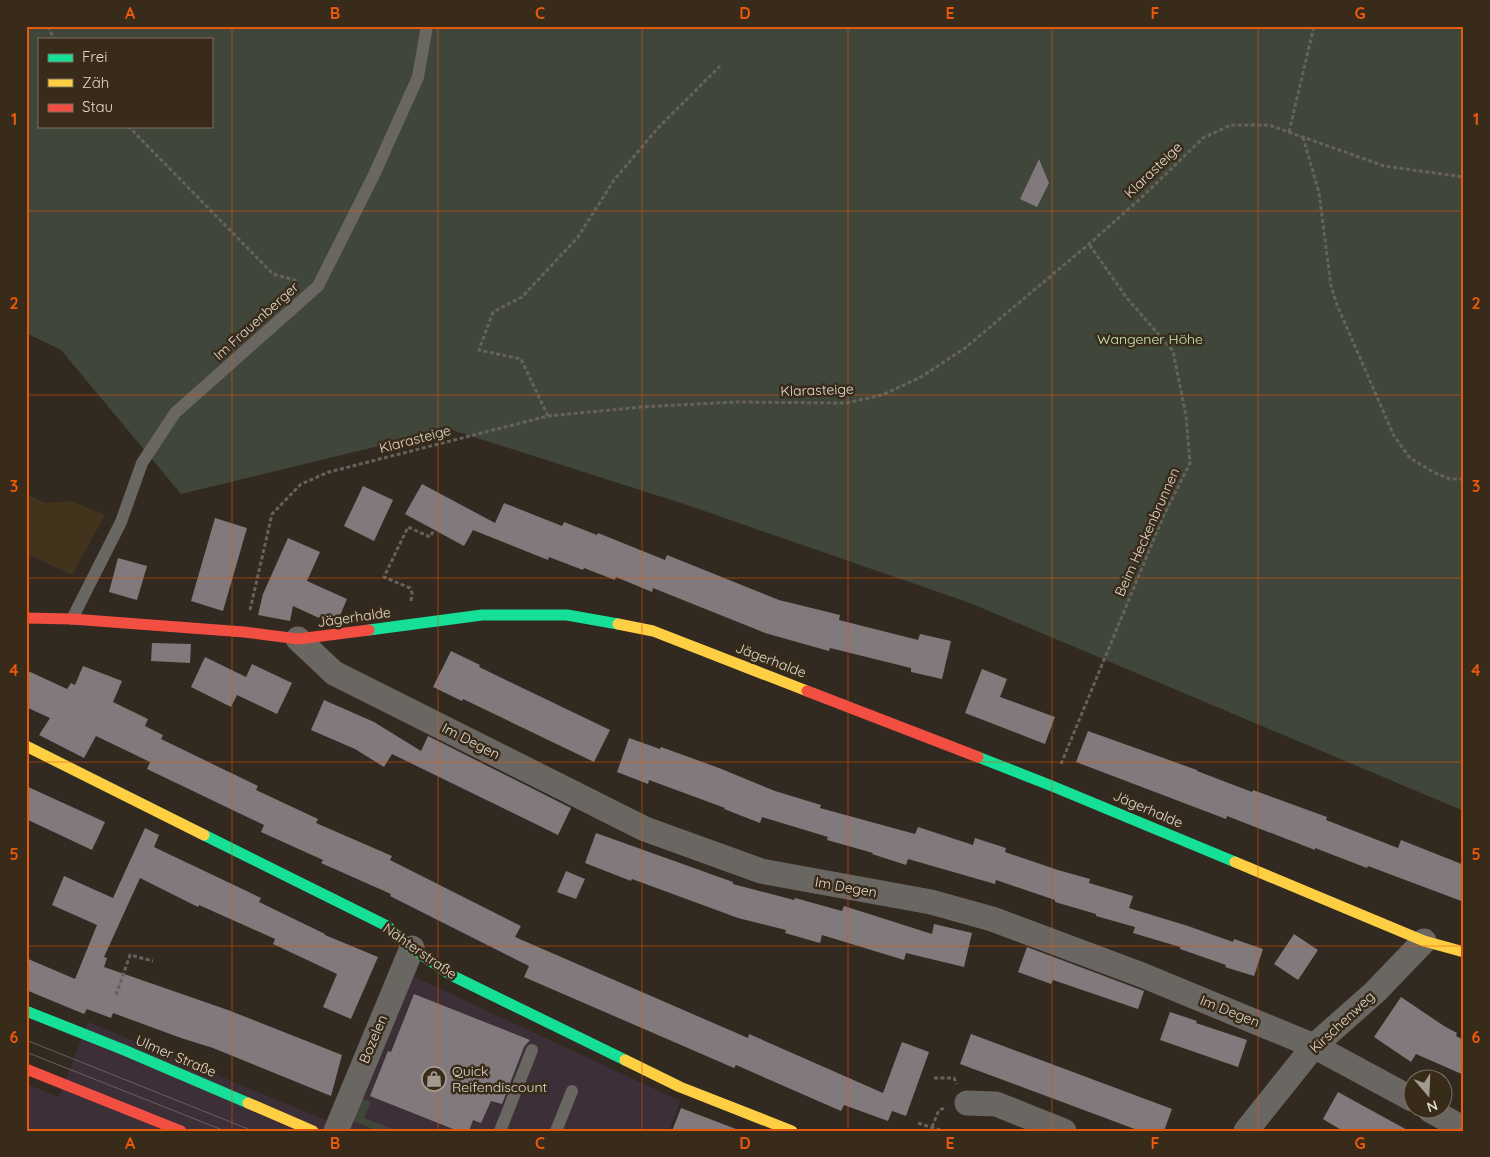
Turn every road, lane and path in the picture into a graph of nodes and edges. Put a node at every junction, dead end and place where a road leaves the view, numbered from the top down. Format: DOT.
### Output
graph roads {
  1 [pos="48,26"];
  2 [pos="427,26"];
  3 [pos="1314,26"];
  4 [pos="53,38"];
  5 [pos="720,66"];
  6 [pos="130,128"];
  7 [pos="1289,132"];
  8 [pos="1303,137"];
  9 [pos="1464,177"];
  10 [pos="1089,244"];
  11 [pos="318,286"];
  12 [pos="548,416"];
  13 [pos="1464,479"];
  14 [pos="434,530"];
  15 [pos="410,588"];
  16 [pos="26,618"];
  17 [pos="72,619"];
  18 [pos="244,632"];
  19 [pos="298,639"];
  20 [pos="26,746"];
  21 [pos="1052,786"];
  22 [pos="1424,941"];
  23 [pos="412,948"];
  24 [pos="1464,952"];
  25 [pos="153,961"];
  26 [pos="116,995"];
  27 [pos="26,1011"];
  28 [pos="1314,1046"];
  29 [pos="532,1050"];
  30 [pos="26,1069"];
  31 [pos="572,1091"];
  32 [pos="1402,1094"];
  33 [pos="967,1103"];
  34 [pos="939,1110"];
  35 [pos="1447,1120"];
  36 [pos="918,1123"];
  37 [pos="932,1127"];
  38 [pos="1464,1130"];
  39 [pos="181,1131"];
  40 [pos="313,1131"];
  41 [pos="336,1131"];
  42 [pos="500,1131"];
  43 [pos="556,1131"];
  44 [pos="792,1131"];
  45 [pos="943,1131"];
  46 [pos="1064,1131"];
  47 [pos="1246,1131"];
  1 -- 4 [label="path"];
  2 -- 11 [label="lane, Im Frauenberger"];
  3 -- 7 [label="path"];
  5 -- 12 [label="path"];
  6 -- 11 [label="path"];
  7 -- 8 [label="path, Klarasteige"];
  7 -- 10 [label="path, Klarasteige"];
  8 -- 9 [label="path, Klarasteige"];
  8 -- 13 [label="path"];
  10 -- 12 [label="path, Klarasteige"];
  10 -- 21 [label="path, Beim Heckenbrunnen"];
  11 -- 17 [label="lane, Im Frauenberger"];
  12 -- 18 [label="path, Klarasteige"];
  14 -- 15 [label="path"];
  16 -- 17 [label="street, Jägerhalde"];
  17 -- 18 [label="street, Jägerhalde"];
  18 -- 19 [label="street, Jägerhalde"];
  19 -- 21 [label="street, Jägerhalde"];
  19 -- 28 [label="street, Im Degen"];
  20 -- 23 [label="street, Nähterstraße"];
  21 -- 22 [label="street, Jägerhalde"];
  22 -- 24 [label="street, Jägerhalde"];
  22 -- 28 [label="street, Kirschenweg"];
  23 -- 41 [label="street, Bozelen"];
  23 -- 44 [label="street, Nähterstraße"];
  25 -- 26 [label="path"];
  27 -- 40 [label="street, Ulmer Straße"];
  28 -- 32 [label="street, Im Degen"];
  28 -- 47 [label="street, Kirschenweg"];
  29 -- 42 [label="lane"];
  30 -- 39 [label="street"];
  31 -- 43 [label="lane"];
  33 -- 46 [label="street"];
  34 -- 37 [label="path"];
  35 -- 38 [label="street"];
  36 -- 37 [label="path"];
  37 -- 45 [label="path"];
}
